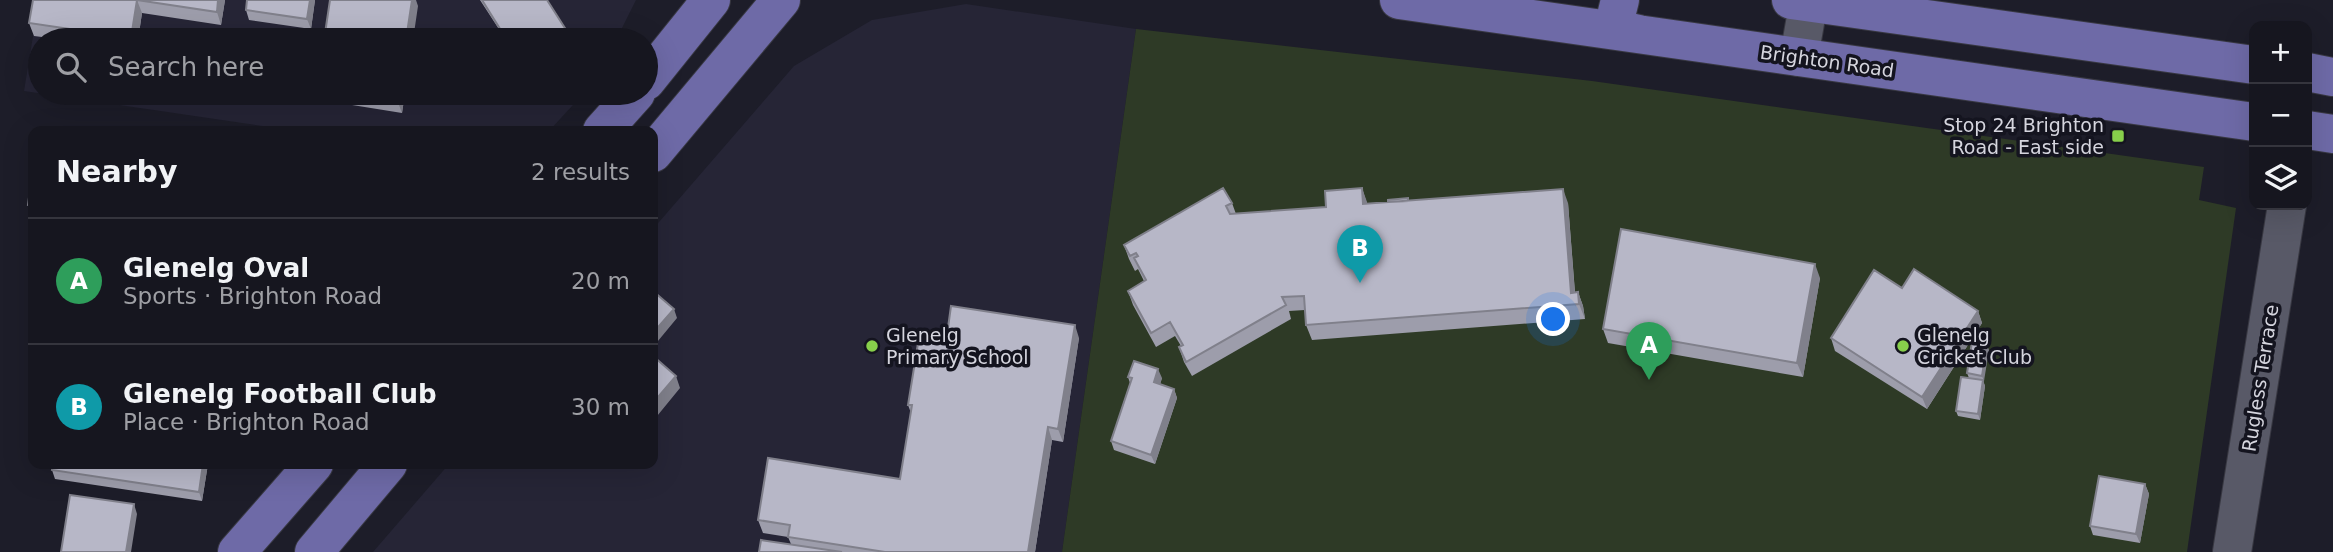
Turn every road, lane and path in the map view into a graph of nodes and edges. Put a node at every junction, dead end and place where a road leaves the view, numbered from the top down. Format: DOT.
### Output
graph roads {
  1 [pos="677,0"];
  2 [pos="711,0"];
  3 [pos="781,0"];
  4 [pos="1399,0"];
  5 [pos="1620,0"];
  6 [pos="1803,1"];
  7 [pos="1538,9"];
  8 [pos="1639,34"];
  9 [pos="1799,57"];
  10 [pos="2249,64"];
  11 [pos="658,66"];
  12 [pos="658,68"];
  13 [pos="2312,73"];
  14 [pos="2333,77"];
  15 [pos="625,105"];
  16 [pos="2249,121"];
  17 [pos="606,126"];
  18 [pos="2312,131"];
  19 [pos="2333,134"];
  20 [pos="658,147"];
  21 [pos="2286,210"];
  22 [pos="310,469"];
  23 [pos="384,469"];
  24 [pos="237,552"];
  25 [pos="314,552"];
  26 [pos="2232,552"];
  1 -- 11 [label="main road"];
  2 -- 12 [label="main road"];
  3 -- 20 [label="main road"];
  4 -- 7 [label="main road, Brighton Road"];
  5 -- 8 [label="main road"];
  6 -- 9 [label="street"];
  6 -- 10 [label="main road"];
  7 -- 8 [label="main road, Brighton Road"];
  8 -- 9 [label="main road, Brighton Road"];
  9 -- 16 [label="main road, Brighton Road"];
  13 -- 14 [label="main road"];
  15 -- 17 [label="main road"];
  18 -- 19 [label="main road"];
  21 -- 26 [label="street, Rugless Terrace"];
  22 -- 24 [label="main road"];
  23 -- 25 [label="main road"];
}
